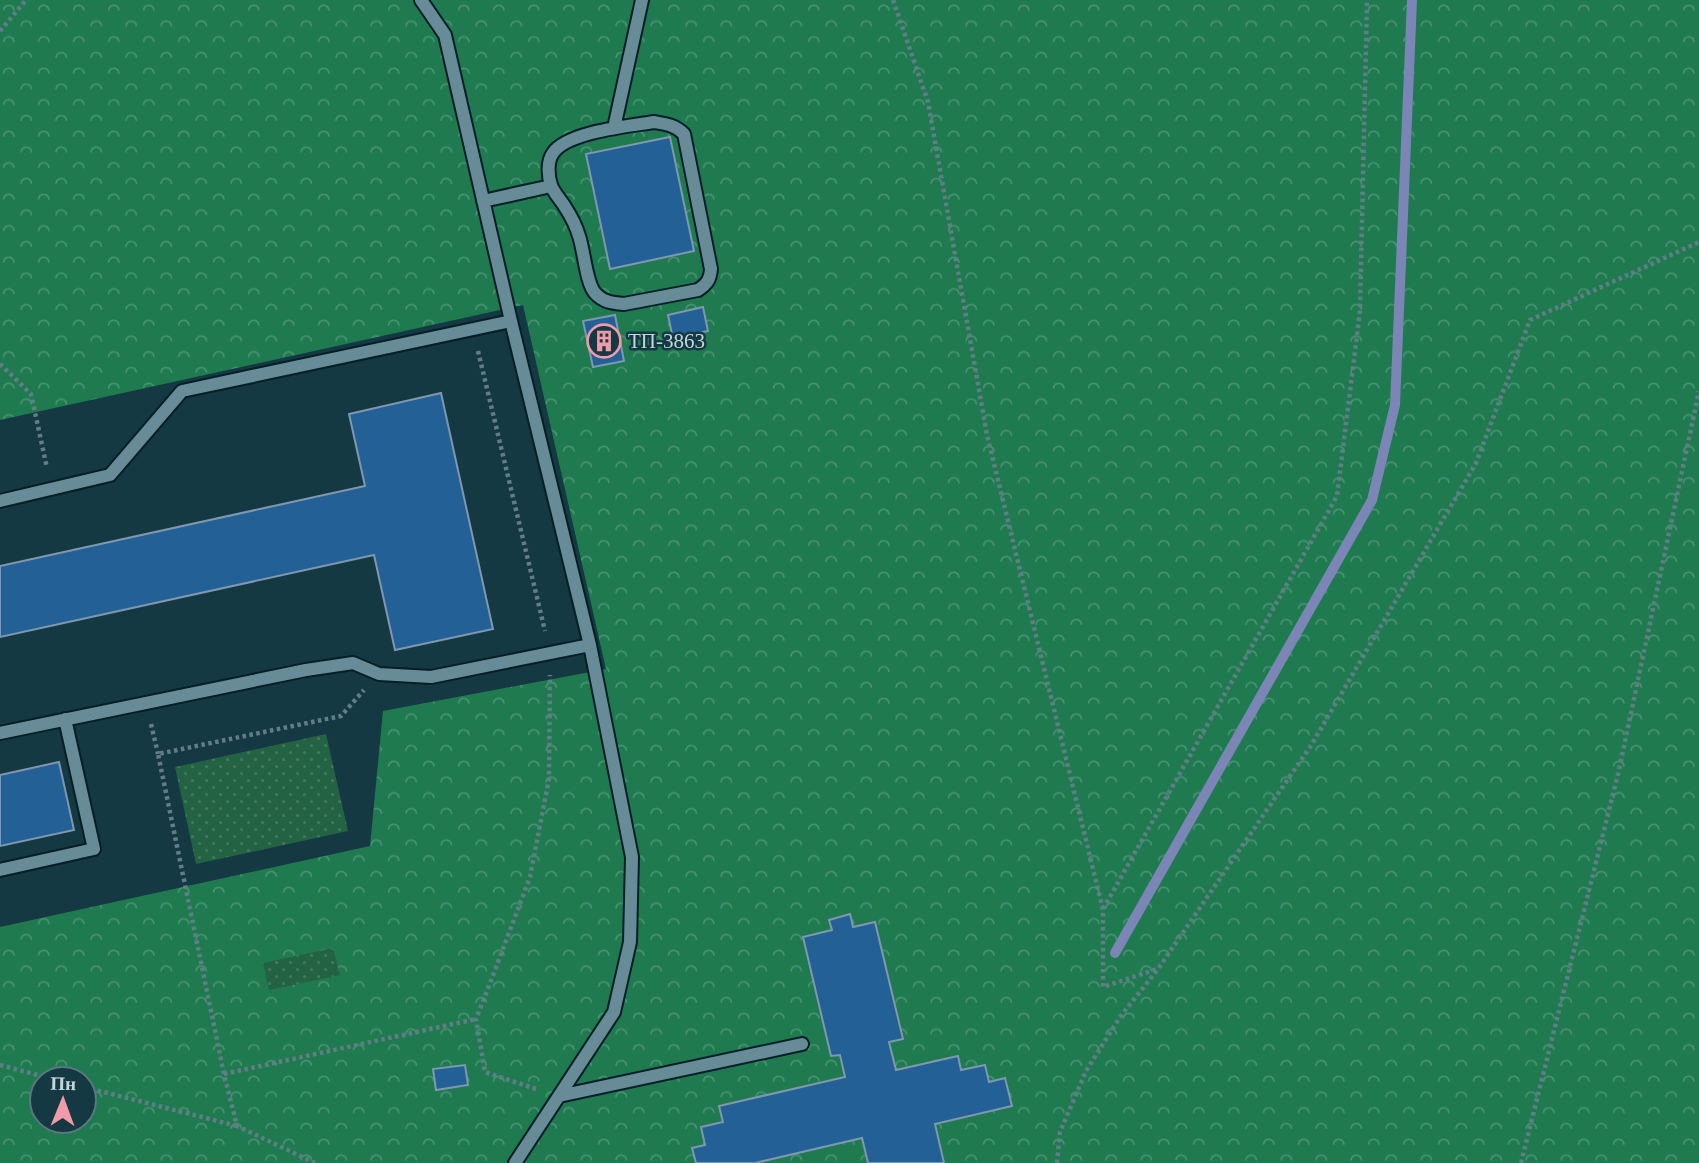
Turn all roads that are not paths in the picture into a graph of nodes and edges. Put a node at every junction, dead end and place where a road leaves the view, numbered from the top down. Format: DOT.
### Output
graph roads {
  1 [pos="421,0"];
  2 [pos="642,0"];
  3 [pos="614,128"];
  4 [pos="551,186"];
  5 [pos="483,201"];
  6 [pos="511,321"];
  7 [pos="0,501"];
  8 [pos="590,645"];
  9 [pos="65,719"];
  10 [pos="0,733"];
  11 [pos="0,870"];
  12 [pos="802,1044"];
  13 [pos="559,1096"];
  14 [pos="515,1163"];
  1 -- 5 [label="lane"];
  2 -- 3 [label="lane"];
  3 -- 4 [label="lane"];
  3 -- 4 [label="lane"];
  4 -- 5 [label="lane"];
  5 -- 6 [label="lane"];
  6 -- 7 [label="lane"];
  6 -- 8 [label="lane"];
  8 -- 9 [label="lane"];
  8 -- 13 [label="lane"];
  9 -- 10 [label="lane"];
  9 -- 11 [label="lane"];
  12 -- 13 [label="lane"];
  13 -- 14 [label="lane"];
}
